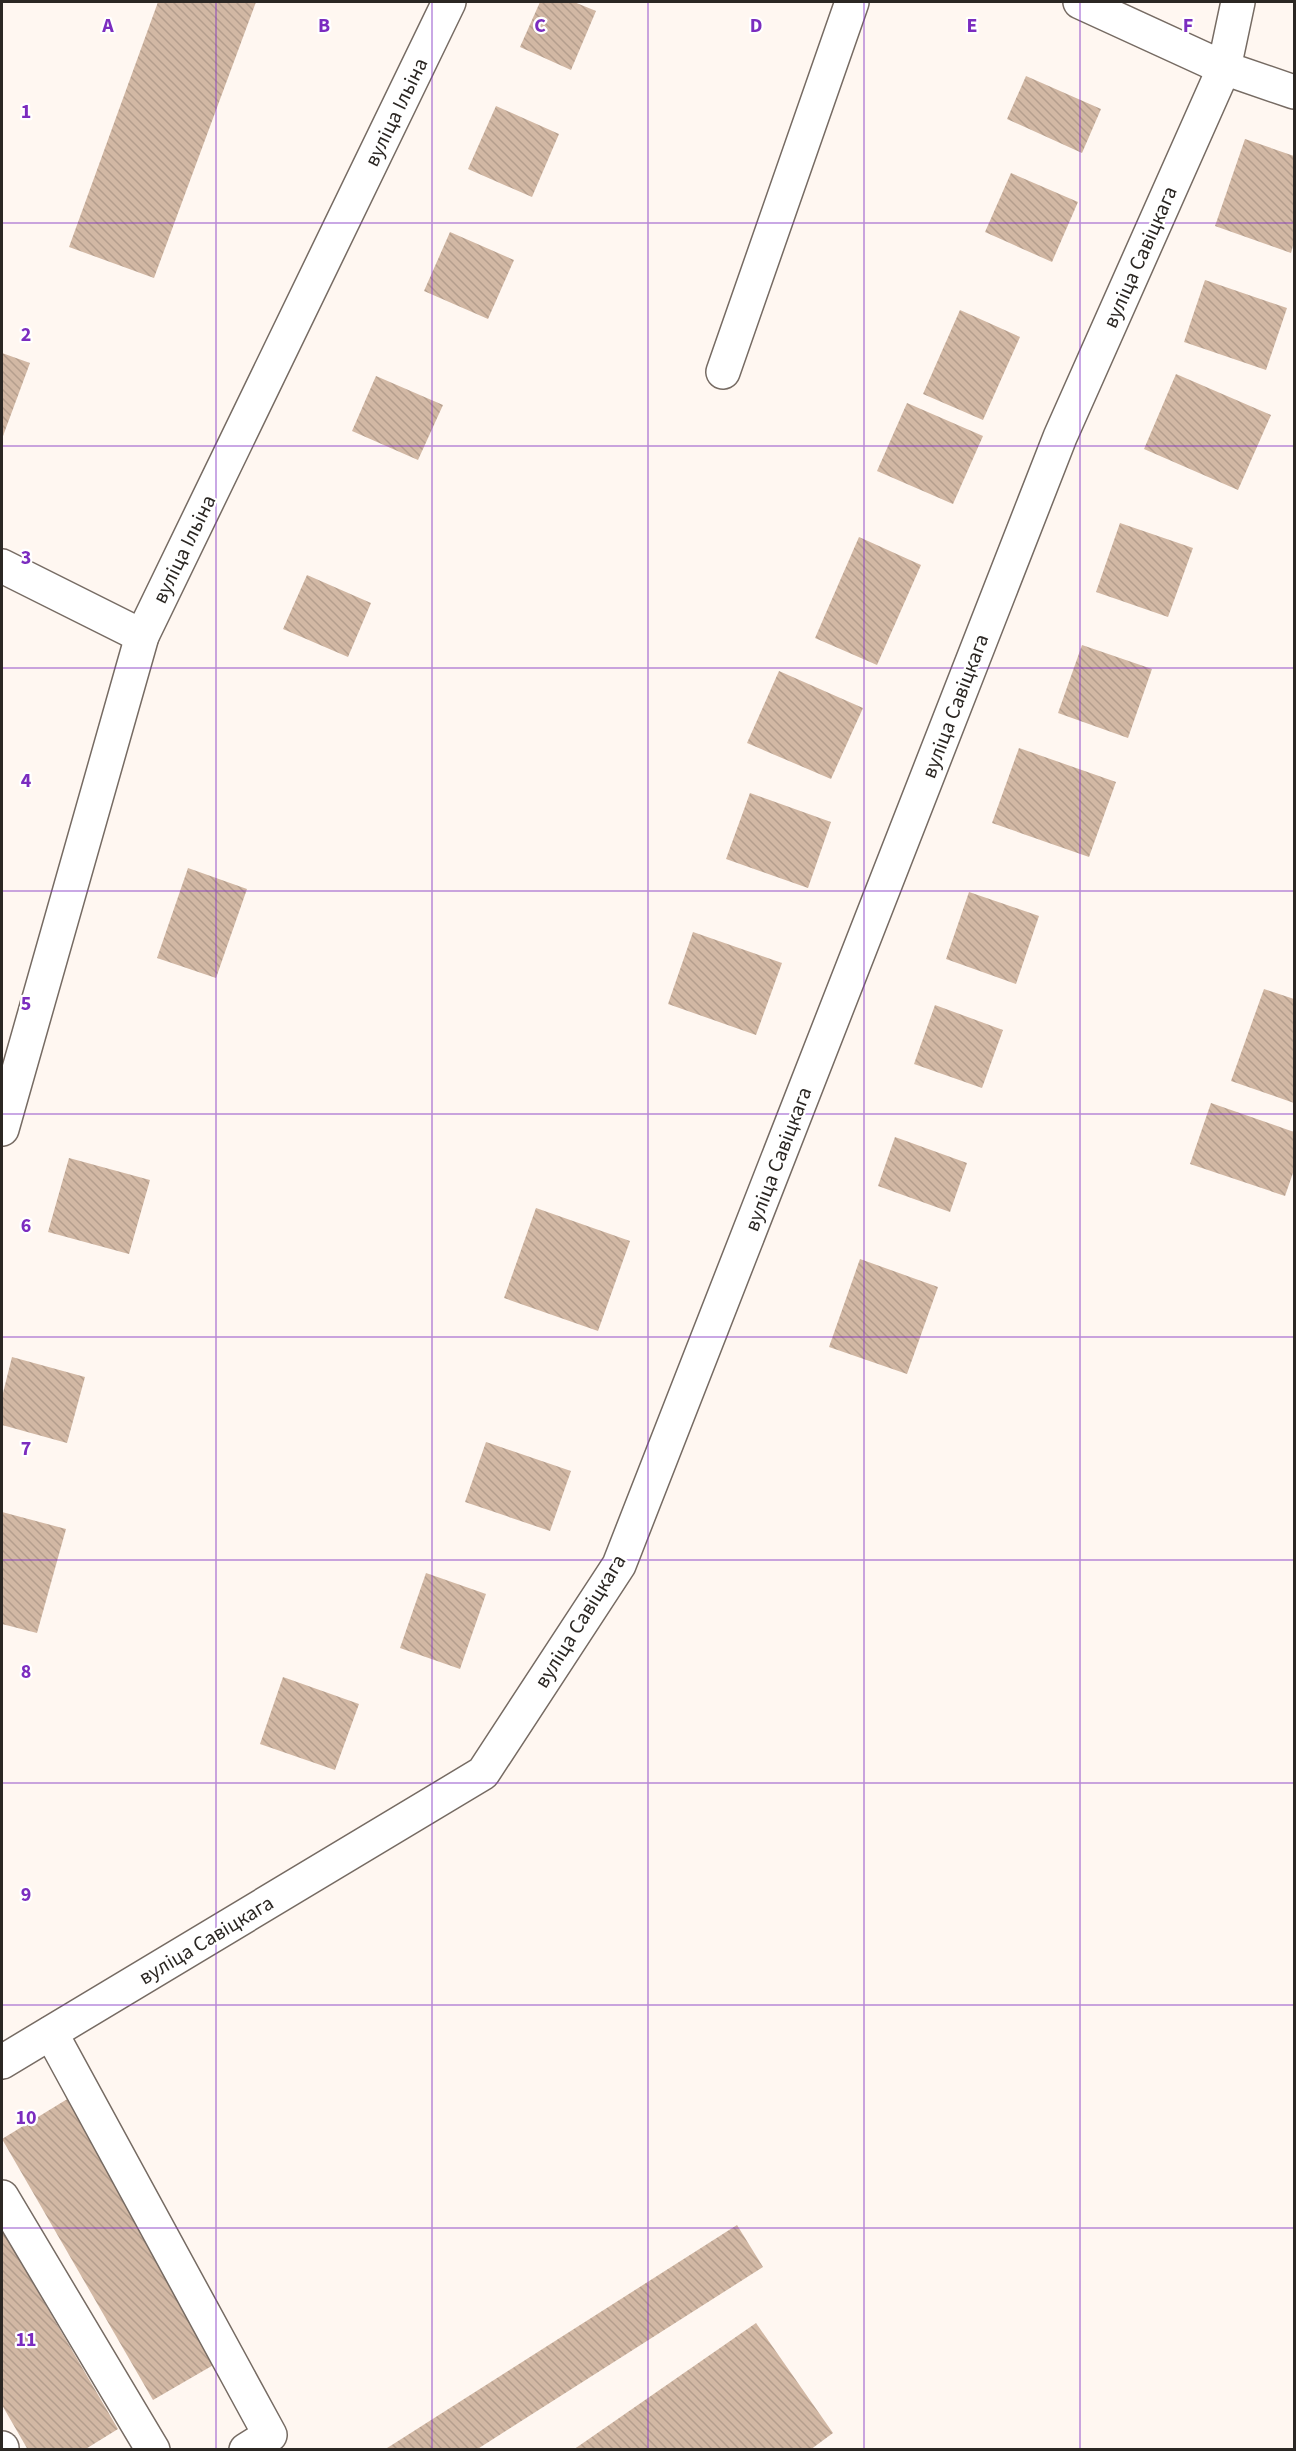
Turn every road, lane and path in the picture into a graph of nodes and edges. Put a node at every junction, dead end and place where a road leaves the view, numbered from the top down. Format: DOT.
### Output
graph roads {
  1 [pos="449,2"];
  2 [pos="852,2"];
  3 [pos="1080,2"];
  4 [pos="1238,2"];
  5 [pos="1224,68"];
  6 [pos="1294,92"];
  7 [pos="723,372"];
  8 [pos="2,566"];
  9 [pos="142,636"];
  10 [pos="2,1129"];
  11 [pos="51,2033"];
  12 [pos="2,2062"];
  13 [pos="2,2197"];
  14 [pos="153,2450"];
  15 [pos="246,2450"];
  1 -- 9 [label="street, вуліца Ільіна"];
  2 -- 7 [label="street"];
  3 -- 5 [label="street"];
  4 -- 5 [label="street, вуліца Савіцкага"];
  5 -- 6 [label="street"];
  5 -- 11 [label="street, вуліца Савіцкага"];
  8 -- 9 [label="street"];
  9 -- 10 [label="street, вуліца Ільіна"];
  11 -- 12 [label="street, вуліца Савіцкага"];
  11 -- 15 [label="street"];
  13 -- 14 [label="street"];
}
